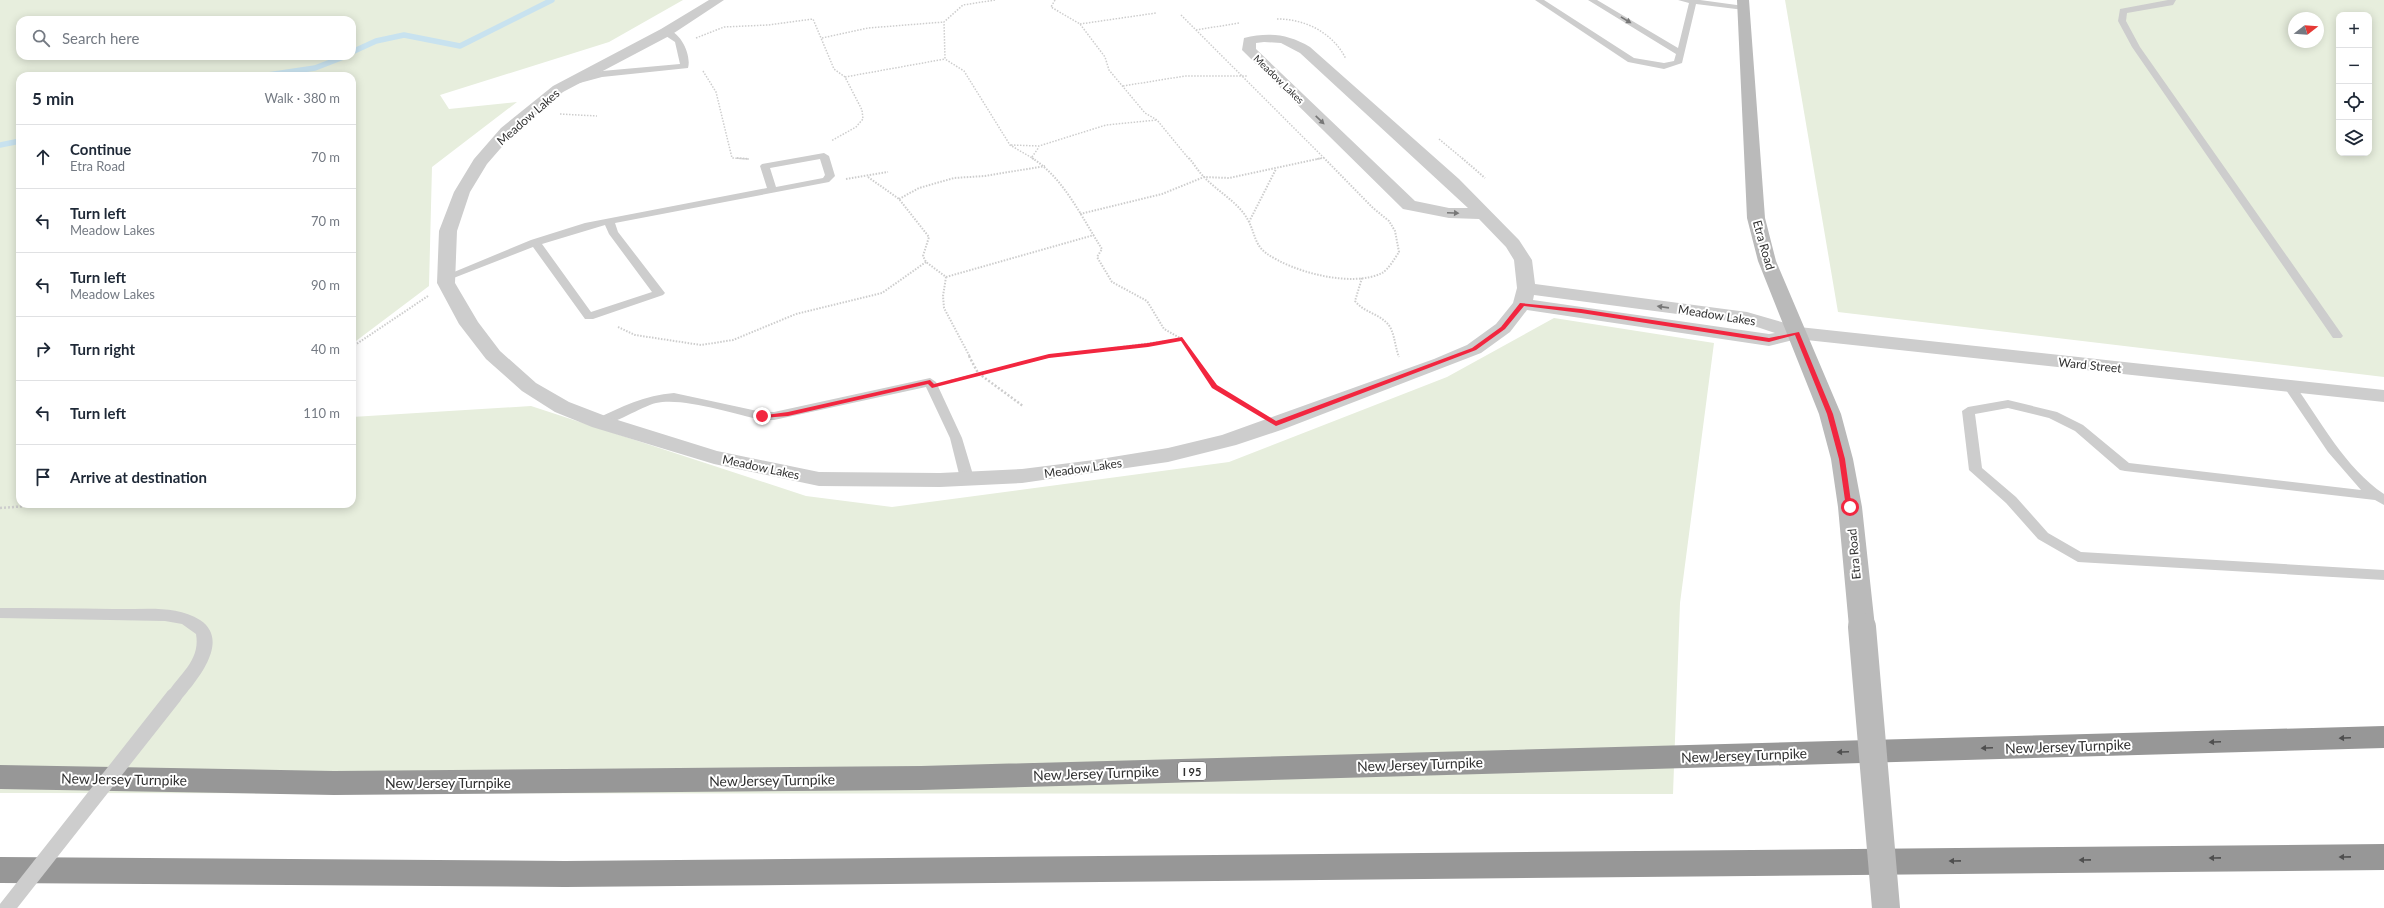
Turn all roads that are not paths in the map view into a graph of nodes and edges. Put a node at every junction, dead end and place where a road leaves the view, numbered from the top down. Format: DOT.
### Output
graph roads {
  1 [pos="718,0"];
  2 [pos="1539,0"];
  3 [pos="1592,0"];
  4 [pos="1682,0"];
  5 [pos="2172,0"];
  6 [pos="1693,2"];
  7 [pos="1743,4"];
  8 [pos="666,32"];
  9 [pos="1680,53"];
  10 [pos="574,81"];
  11 [pos="772,190"];
  12 [pos="1483,214"];
  13 [pos="609,220"];
  14 [pos="535,242"];
  15 [pos="446,280"];
  16 [pos="1524,296"];
  17 [pos="1797,333"];
  18 [pos="2337,336"];
  19 [pos="2290,387"];
  20 [pos="2384,396"];
  21 [pos="600,422"];
  22 [pos="967,478"];
  23 [pos="2380,498"];
  24 [pos="2384,575"];
  25 [pos="0,613"];
  26 [pos="2384,737"];
  27 [pos="0,777"];
  28 [pos="2384,857"];
  29 [pos="0,870"];
  30 [pos="7,908"];
  31 [pos="1886,908"];
  1 -- 8 [label="street, Meadow Lakes"];
  2 -- 9 [label="lane"];
  3 -- 9 [label="lane, one-way"];
  4 -- 6 [label="lane"];
  5 -- 18 [label="lane"];
  6 -- 7 [label="lane"];
  6 -- 9 [label="lane"];
  7 -- 17 [label="main road, Etra Road"];
  8 -- 10 [label="street, Meadow Lakes"];
  8 -- 10 [label="lane"];
  10 -- 15 [label="street, Meadow Lakes"];
  11 -- 11 [label="lane"];
  11 -- 13 [label="lane"];
  12 -- 12 [label="street, Meadow Lakes, one-way"];
  12 -- 16 [label="street, Meadow Lakes"];
  13 -- 14 [label="lane"];
  13 -- 14 [label="lane"];
  14 -- 15 [label="lane"];
  15 -- 21 [label="street, Meadow Lakes"];
  16 -- 17 [label="street, Meadow Lakes"];
  16 -- 22 [label="street, Meadow Lakes"];
  17 -- 19 [label="street, Ward Street"];
  17 -- 31 [label="main road, Etra Road, bridge"];
  19 -- 20 [label="street, Ward Street"];
  19 -- 23 [label="lane"];
  21 -- 22 [label="street, Meadow Lakes"];
  21 -- 22 [label="lane"];
  23 -- 24 [label="lane"];
  25 -- 30 [label="lane, bridge"];
  26 -- 27 [label="highway, New Jersey Turnpike / I 95, one-way"];
  28 -- 29 [label="highway, one-way"];
}
